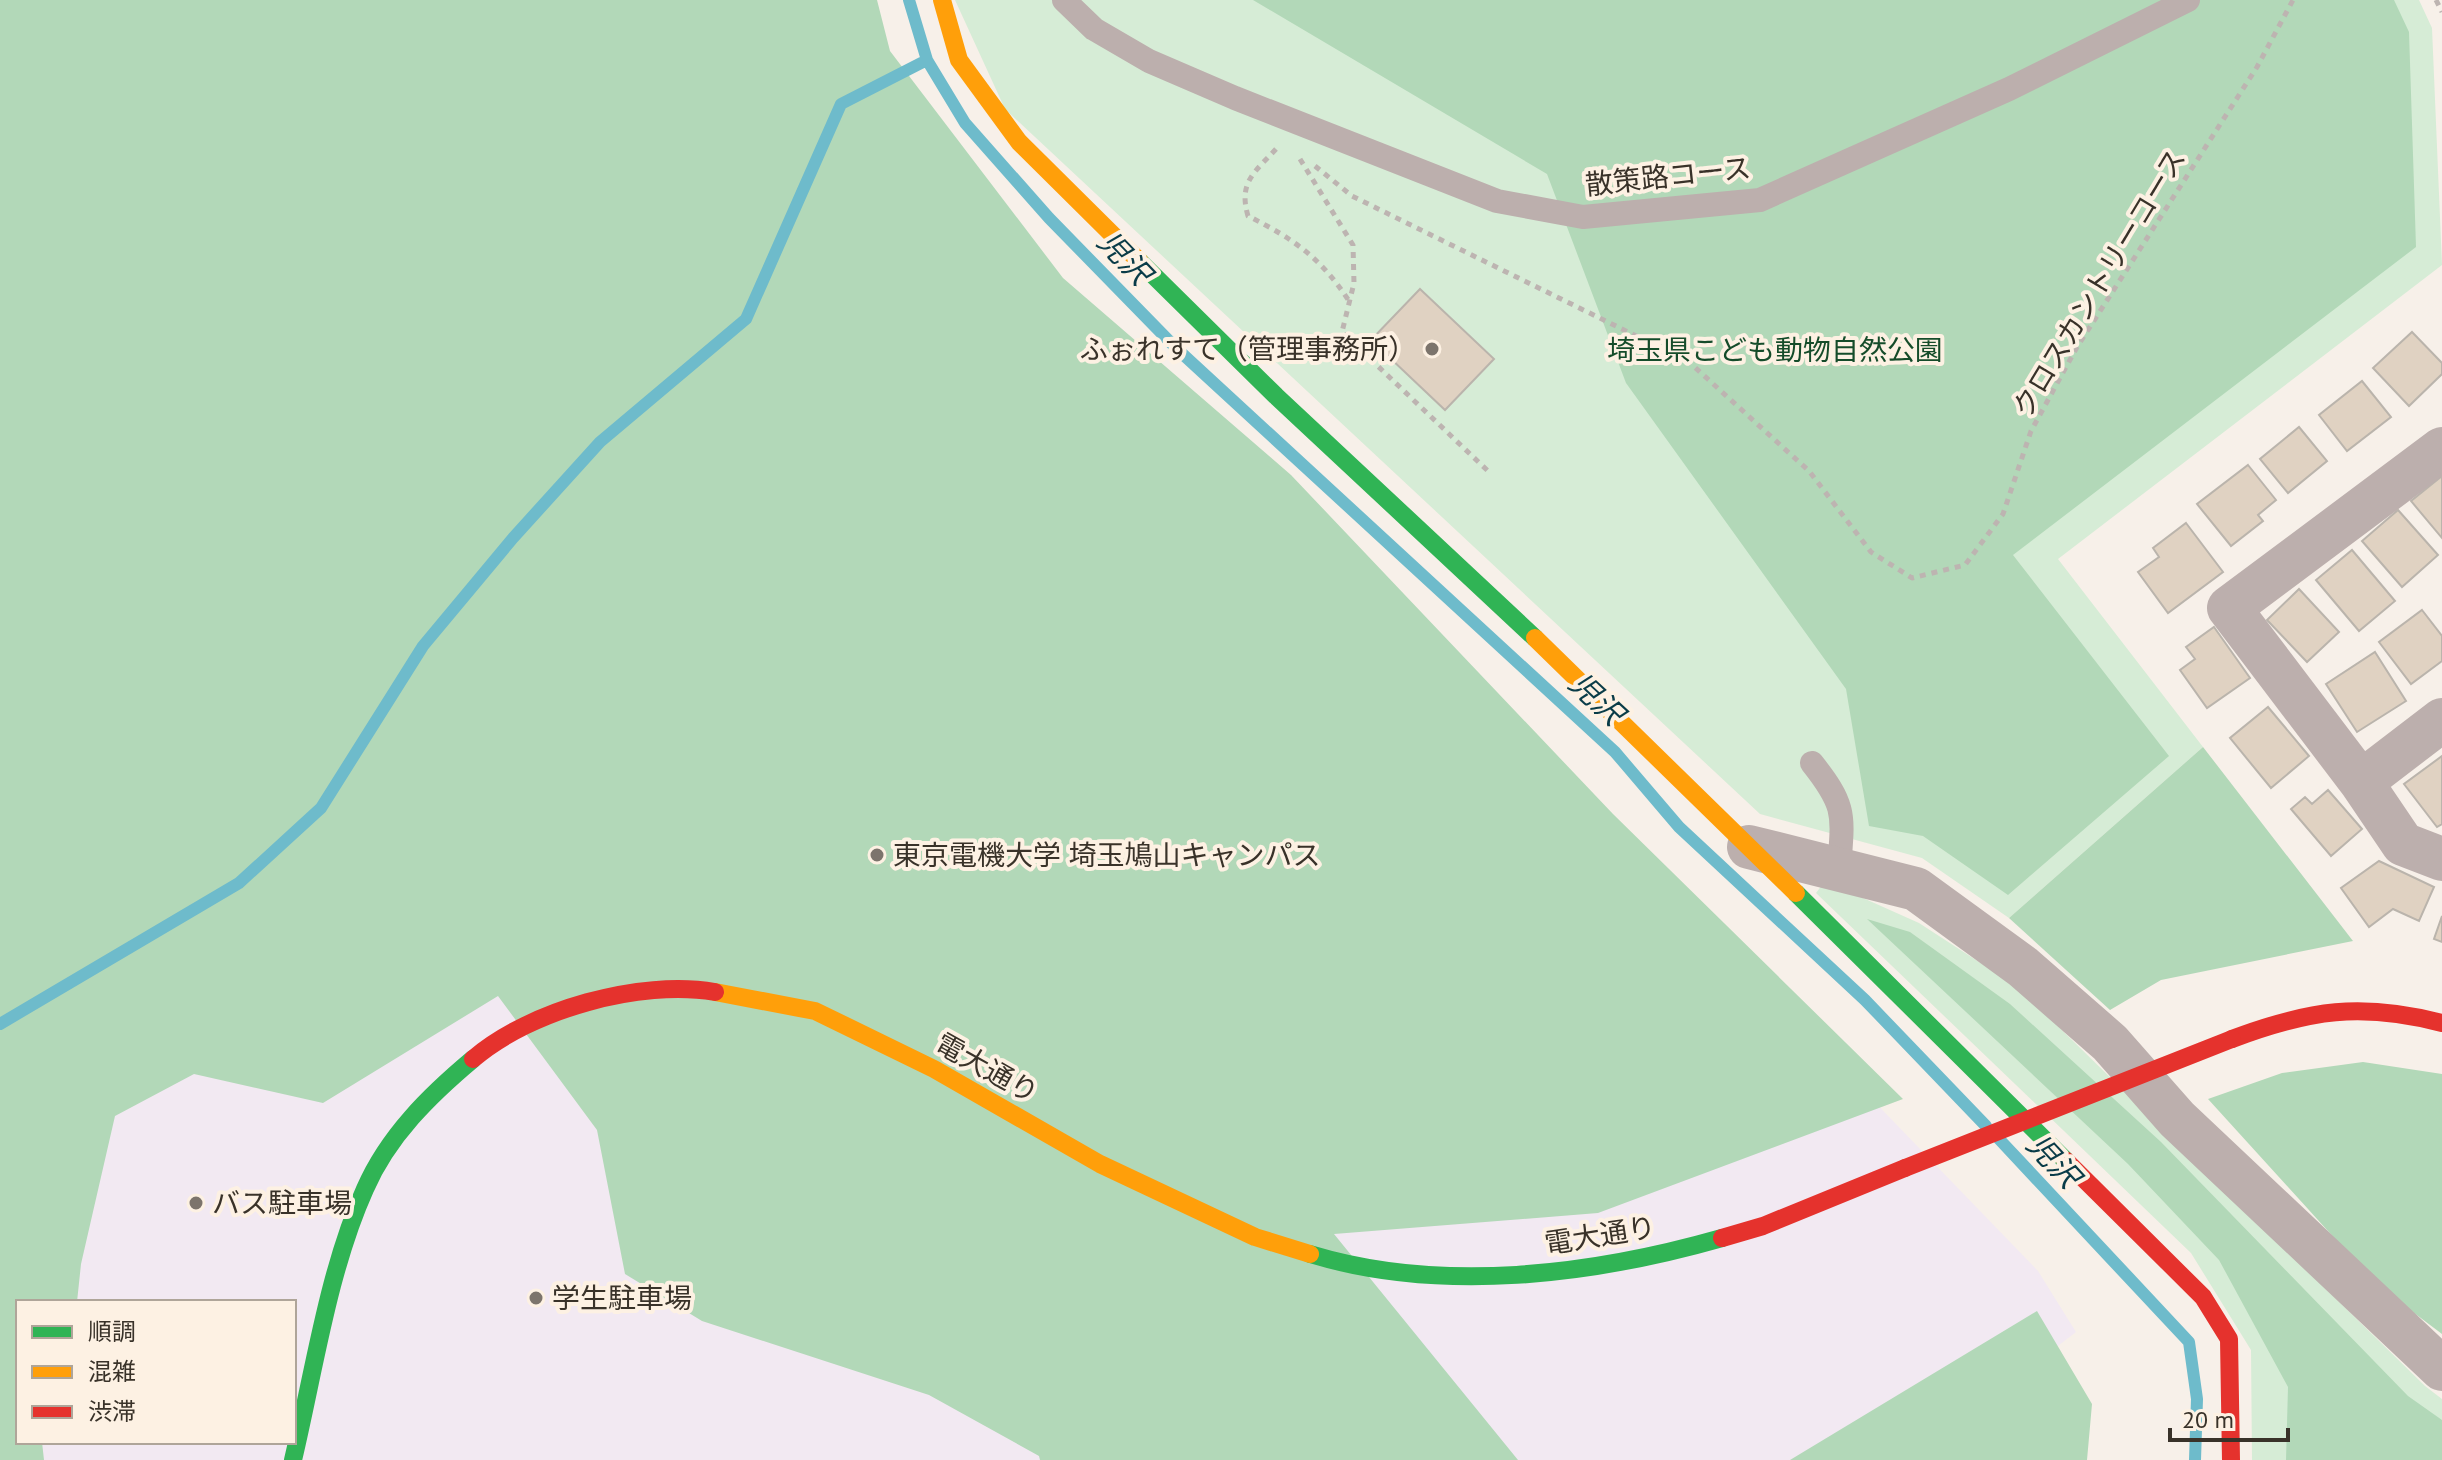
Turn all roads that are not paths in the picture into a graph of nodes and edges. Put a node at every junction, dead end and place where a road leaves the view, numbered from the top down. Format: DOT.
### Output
graph roads {
  1 [pos="942,0"];
  2 [pos="1064,0"];
  3 [pos="2188,0"];
  4 [pos="2442,449"];
  5 [pos="2442,720"];
  6 [pos="1812,763"];
  7 [pos="2361,782"];
  8 [pos="1749,847"];
  9 [pos="2442,859"];
  10 [pos="1839,869"];
  11 [pos="2442,1023"];
  12 [pos="2442,1369"];
  13 [pos="293,1460"];
  14 [pos="2231,1460"];
  1 -- 8 [label="street"];
  2 -- 3 [label="lane, 散策路コース"];
  4 -- 7 [label="street"];
  5 -- 7 [label="street"];
  6 -- 10 [label="lane"];
  7 -- 9 [label="street"];
  8 -- 10 [label="street"];
  8 -- 14 [label="street"];
  10 -- 12 [label="street"];
  11 -- 13 [label="street, 電大通り, bridge"];
}
